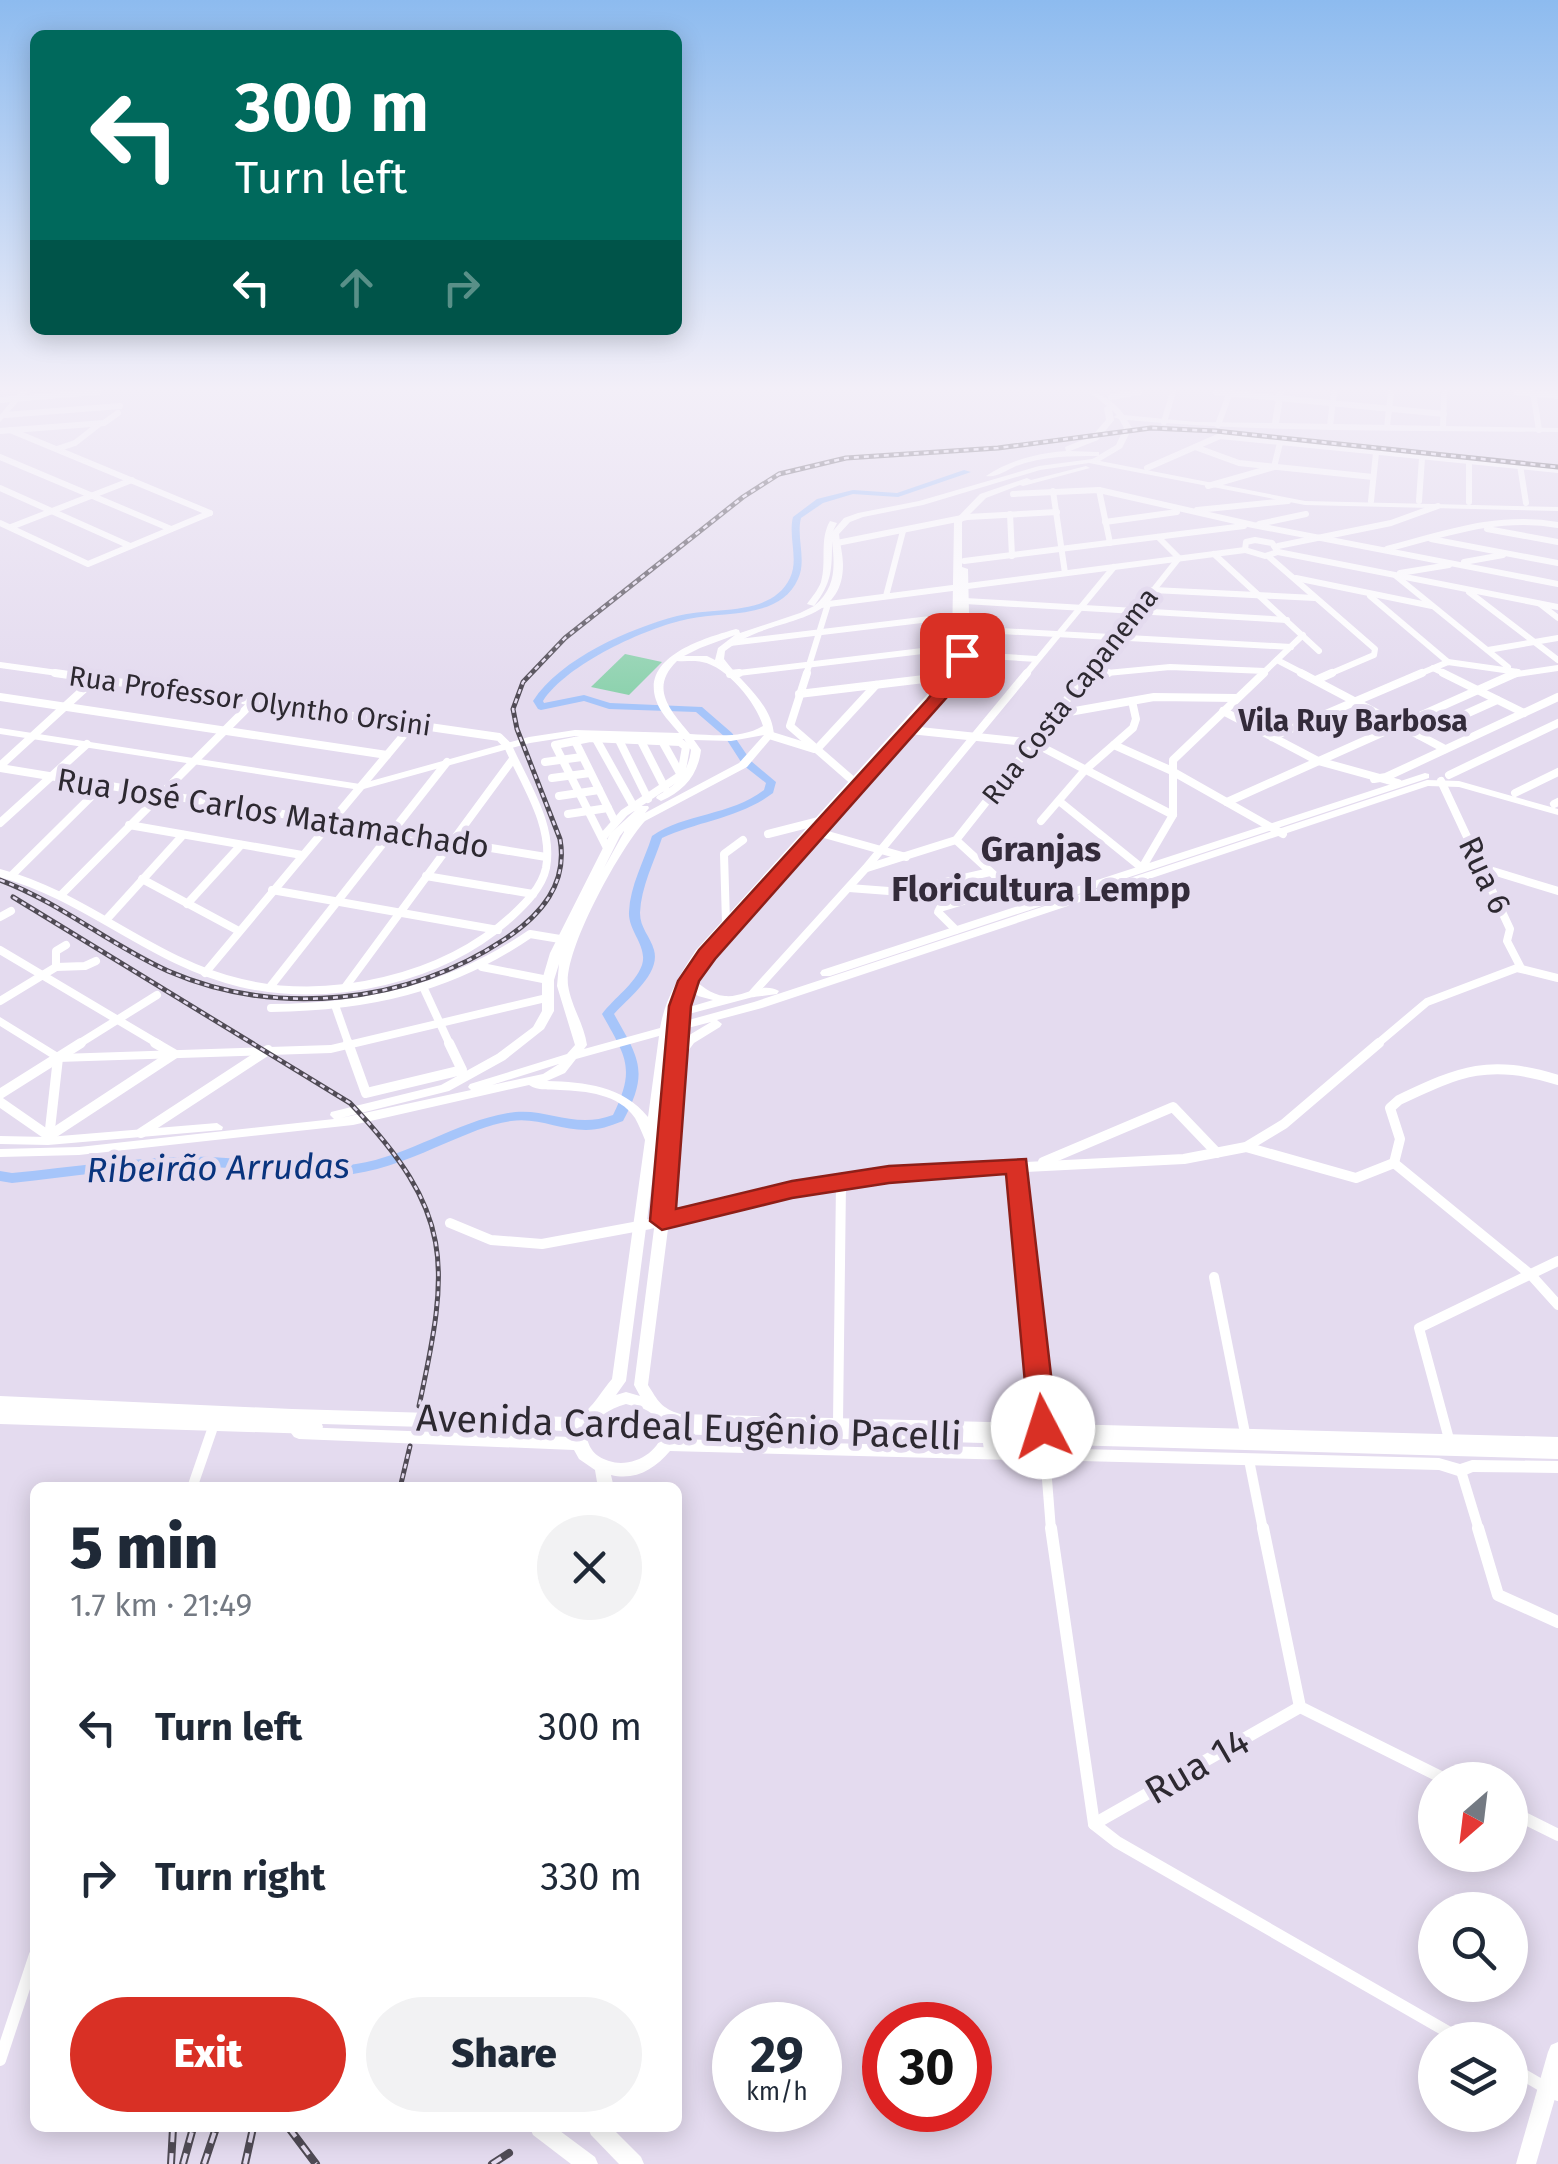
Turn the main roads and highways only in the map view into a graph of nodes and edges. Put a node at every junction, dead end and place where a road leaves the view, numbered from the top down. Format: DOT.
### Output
graph roads {
  1 [pos="939,493"];
  2 [pos="962,493"];
  3 [pos="991,493"];
  4 [pos="1001,493"];
  5 [pos="1248,493"];
  6 [pos="1254,493"];
  7 [pos="1558,508"];
  8 [pos="963,518"];
  9 [pos="960,587"];
  10 [pos="961,615"];
  11 [pos="960,651"];
  12 [pos="672,662"];
  13 [pos="729,673"];
  14 [pos="673,717"];
  15 [pos="0,731"];
  16 [pos="639,738"];
  17 [pos="689,738"];
  18 [pos="766,739"];
  19 [pos="784,741"];
  20 [pos="1447,780"];
  21 [pos="1400,782"];
  22 [pos="856,785"];
  23 [pos="1557,806"];
  24 [pos="818,827"];
  25 [pos="1193,856"];
  26 [pos="568,941"];
  27 [pos="689,981"];
  28 [pos="762,993"];
  29 [pos="548,998"];
  30 [pos="732,1006"];
  31 [pos="674,1015"];
  32 [pos="0,1021"];
  33 [pos="678,1058"];
  34 [pos="532,1064"];
  35 [pos="517,1085"];
  36 [pos="445,1088"];
  37 [pos="414,1107"];
  38 [pos="49,1138"];
  39 [pos="0,1140"];
  40 [pos="652,1148"];
  41 [pos="72,1151"];
  42 [pos="7,1153"];
  43 [pos="0,1404"];
  44 [pos="594,1410"];
  45 [pos="658,1410"];
  46 [pos="114,1413"];
  47 [pos="0,1416"];
  48 [pos="975,1425"];
  49 [pos="212,1430"];
  50 [pos="906,1438"];
  51 [pos="1078,1438"];
  52 [pos="1558,1442"];
  53 [pos="580,1444"];
  54 [pos="667,1445"];
  55 [pos="991,1445"];
  56 [pos="1558,1452"];
  57 [pos="1044,1454"];
  58 [pos="1558,1464"];
  59 [pos="602,1467"];
  60 [pos="639,1468"];
  61 [pos="605,1482"];
  62 [pos="633,1482"];
  63 [pos="1558,2052"];
  64 [pos="1553,2092"];
  65 [pos="545,2132"];
  66 [pos="602,2132"];
  67 [pos="588,2164"];
  68 [pos="634,2164"];
  69 [pos="1526,2164"];
  1 -- 12 [label="main road"];
  2 -- 13 [label="main road"];
  3 -- 8 [label="main road"];
  4 -- 8 [label="main road"];
  5 -- 7 [label="main road"];
  6 -- 7 [label="main road"];
  8 -- 9 [label="main road"];
  8 -- 9 [label="main road"];
  9 -- 10 [label="main road"];
  9 -- 10 [label="main road"];
  10 -- 11 [label="main road"];
  10 -- 11 [label="main road"];
  11 -- 22 [label="main road"];
  11 -- 22 [label="main road"];
  12 -- 13 [label="main road"];
  12 -- 14 [label="main road"];
  13 -- 18 [label="main road"];
  14 -- 16 [label="main road"];
  14 -- 17 [label="main road"];
  15 -- 16 [label="main road"];
  16 -- 17 [label="main road"];
  17 -- 18 [label="main road"];
  17 -- 26 [label="main road"];
  18 -- 19 [label="main road"];
  18 -- 26 [label="main road"];
  20 -- 21 [label="main road"];
  20 -- 23 [label="main road"];
  20 -- 23 [label="main road"];
  21 -- 25 [label="main road"];
  21 -- 25 [label="main road"];
  22 -- 24 [label="main road"];
  24 -- 27 [label="main road"];
  24 -- 31 [label="main road"];
  25 -- 28 [label="main road"];
  25 -- 28 [label="main road"];
  26 -- 29 [label="main road"];
  26 -- 35 [label="main road"];
  27 -- 30 [label="main road"];
  27 -- 31 [label="main road"];
  28 -- 30 [label="main road"];
  28 -- 30 [label="main road"];
  28 -- 33 [label="main road"];
  29 -- 32 [label="main road"];
  29 -- 36 [label="main road"];
  30 -- 31 [label="main road"];
  30 -- 34 [label="main road"];
  31 -- 33 [label="main road"];
  31 -- 40 [label="main road"];
  33 -- 45 [label="main road"];
  34 -- 36 [label="main road"];
  34 -- 37 [label="main road"];
  35 -- 37 [label="main road"];
  35 -- 40 [label="main road"];
  36 -- 38 [label="main road"];
  37 -- 41 [label="main road"];
  38 -- 39 [label="main road"];
  38 -- 41 [label="main road"];
  38 -- 42 [label="main road"];
  40 -- 44 [label="main road"];
  41 -- 42 [label="main road"];
  43 -- 46 [label="highway, Avenida Cardeal Eugênio Pacelli"];
  44 -- 45 [label="main road"];
  44 -- 46 [label="highway"];
  44 -- 53 [label="main road"];
  45 -- 48 [label="main road, Avenida Cardeal Eugênio Pacelli"];
  45 -- 54 [label="main road"];
  46 -- 47 [label="highway, Avenida Cardeal Eugênio Pacelli"];
  46 -- 49 [label="highway"];
  46 -- 50 [label="highway, Avenida Cardeal Eugênio Pacelli"];
  48 -- 51 [label="highway"];
  48 -- 52 [label="main road, Avenida Cardeal Eugênio Pacelli"];
  49 -- 53 [label="main road, Avenida Cardeal Eugênio Pacelli"];
  50 -- 51 [label="highway, Avenida Cardeal Eugênio Pacelli"];
  50 -- 55 [label="highway, Avenida Cardeal Eugênio Pacelli"];
  51 -- 56 [label="highway, Avenida Cardeal Eugênio Pacelli"];
  53 -- 59 [label="main road"];
  54 -- 57 [label="main road, Avenida Cardeal Eugênio Pacelli"];
  54 -- 60 [label="main road"];
  55 -- 57 [label="highway"];
  55 -- 58 [label="highway, Avenida Cardeal Eugênio Pacelli"];
  57 -- 58 [label="main road, Avenida Cardeal Eugênio Pacelli"];
  59 -- 60 [label="main road"];
  59 -- 61 [label="main road"];
  60 -- 62 [label="main road"];
  63 -- 64 [label="main road"];
  64 -- 69 [label="main road"];
  65 -- 67 [label="main road"];
  66 -- 68 [label="main road"];
}
